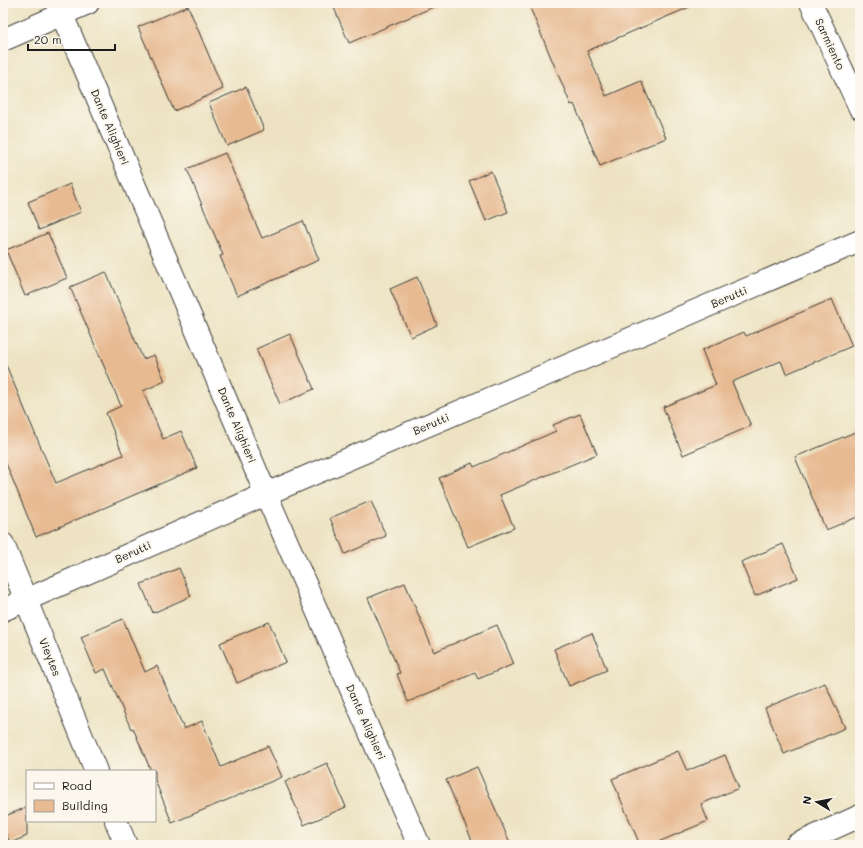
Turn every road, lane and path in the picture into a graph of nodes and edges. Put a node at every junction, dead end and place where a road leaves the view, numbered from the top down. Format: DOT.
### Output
graph roads {
  1 [pos="88,3"];
  2 [pos="811,3"];
  3 [pos="59,9"];
  4 [pos="3,40"];
  5 [pos="860,108"];
  6 [pos="860,242"];
  7 [pos="266,494"];
  8 [pos="3,544"];
  9 [pos="26,599"];
  10 [pos="3,610"];
  11 [pos="96,770"];
  12 [pos="860,816"];
  13 [pos="116,822"];
  14 [pos="126,845"];
  15 [pos="419,845"];
  16 [pos="796,845"];
  1 -- 3 [label="street"];
  2 -- 5 [label="street, Sarmiento"];
  3 -- 4 [label="street"];
  3 -- 7 [label="street, Dante Alighieri"];
  6 -- 7 [label="street, Berutti"];
  7 -- 9 [label="street, Berutti"];
  7 -- 15 [label="street, Dante Alighieri"];
  8 -- 9 [label="street, Vieytes"];
  9 -- 10 [label="street, Berutti"];
  9 -- 11 [label="street, Vieytes"];
  12 -- 16 [label="street"];
  13 -- 14 [label="street"];
}
